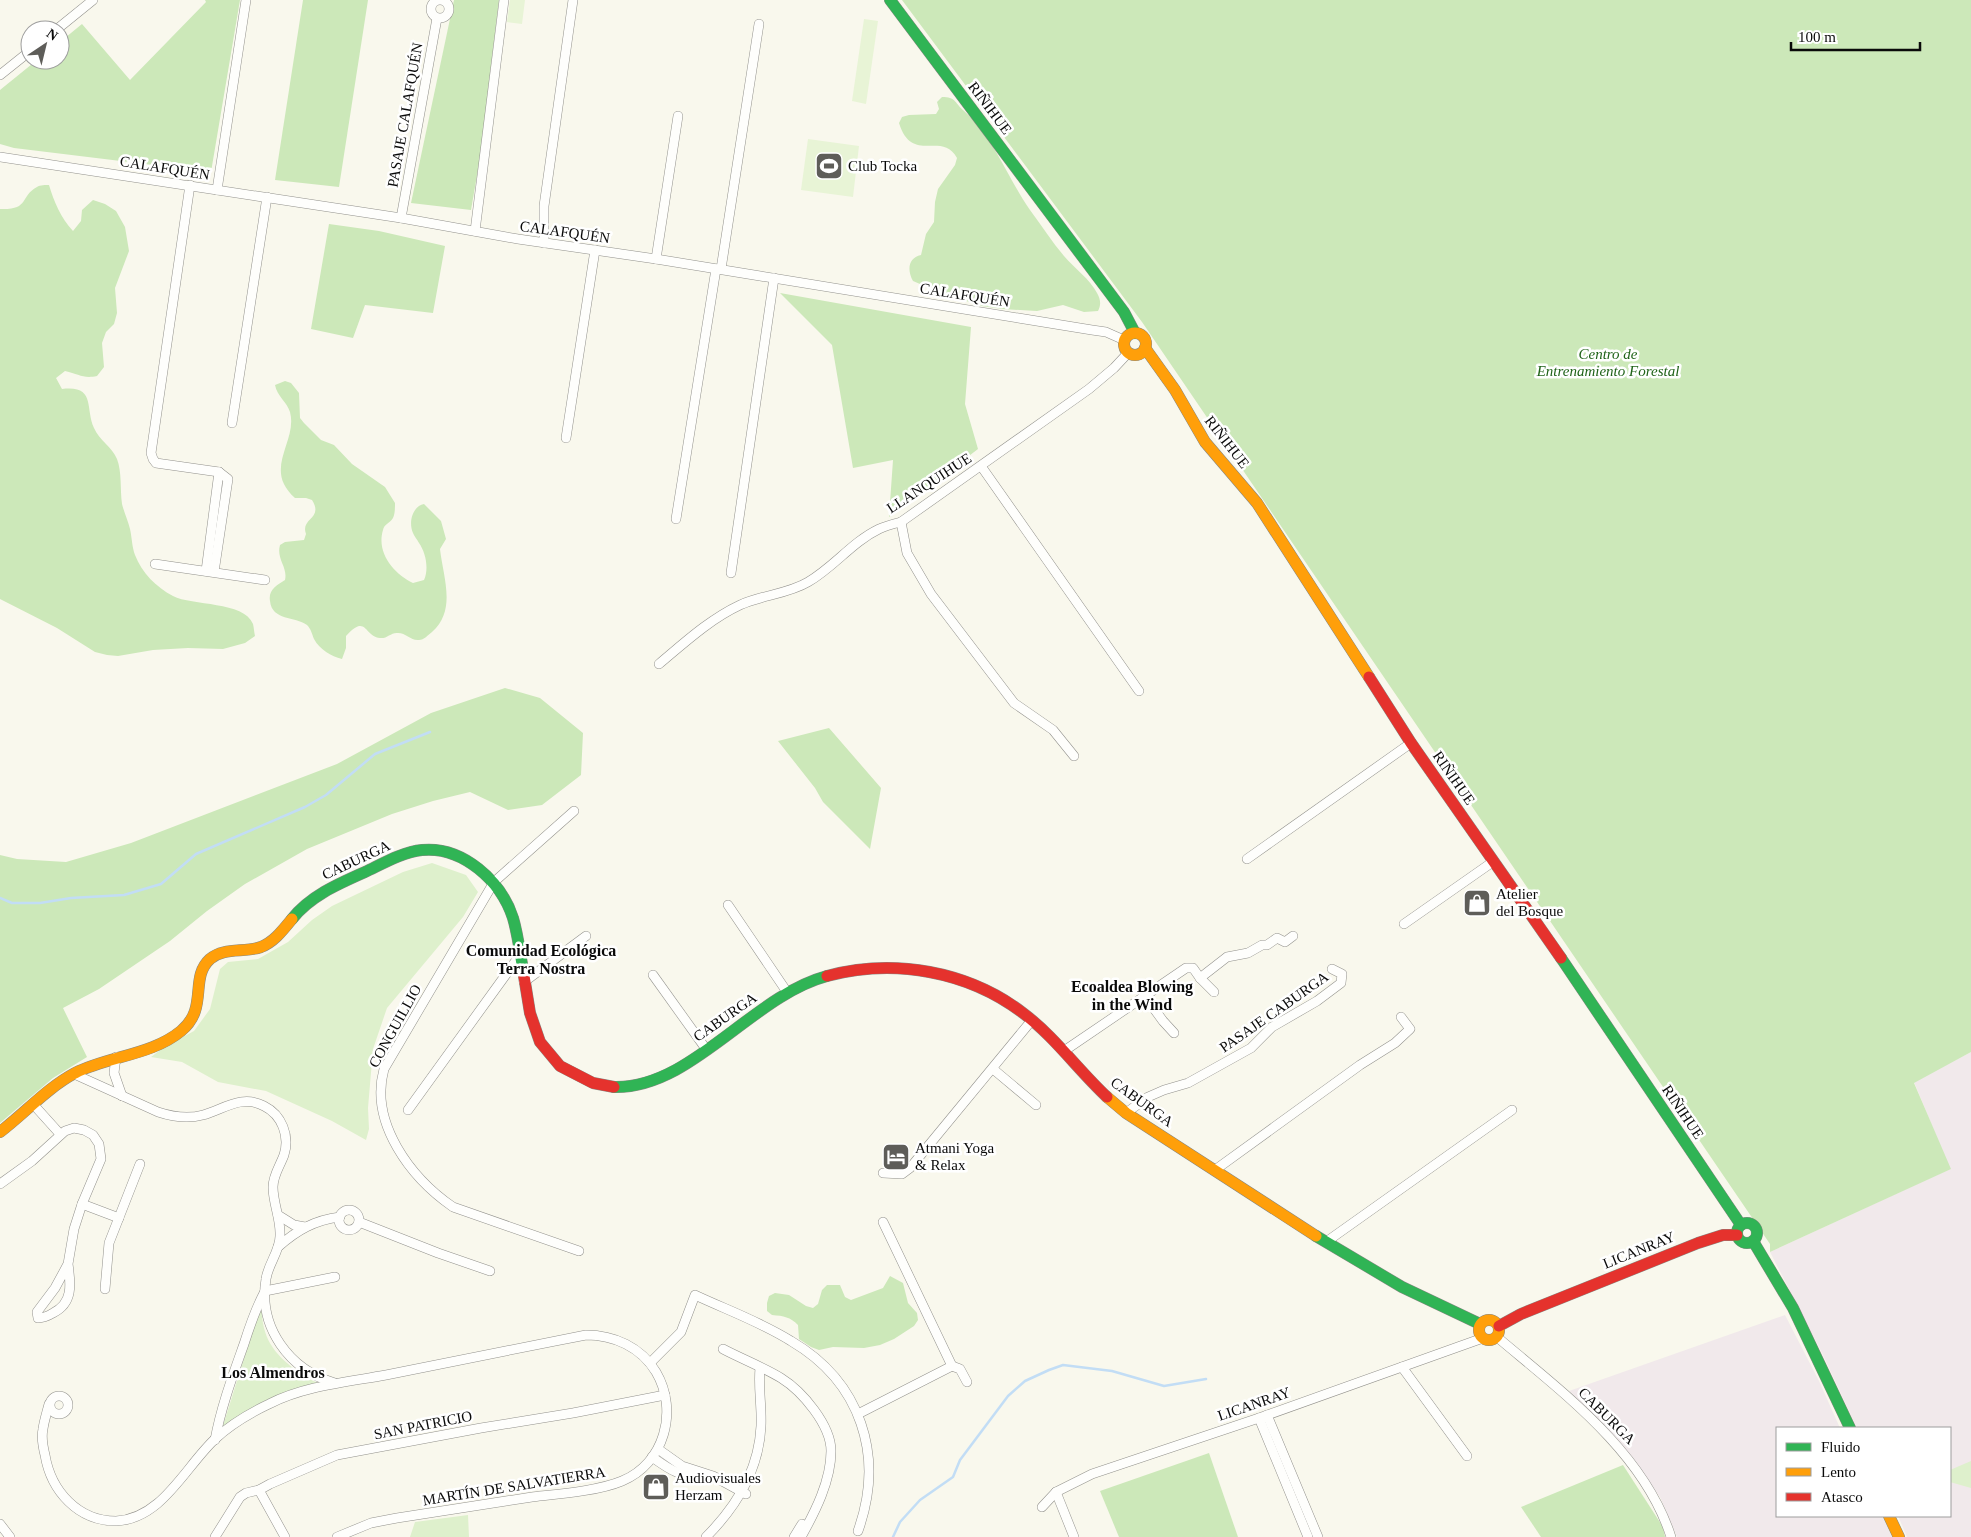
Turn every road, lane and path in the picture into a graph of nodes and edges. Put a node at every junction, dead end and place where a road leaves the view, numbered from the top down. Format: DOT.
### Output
graph roads {
  1 [pos="93,0"];
  2 [pos="246,0"];
  3 [pos="504,0"];
  4 [pos="573,0"];
  5 [pos="890,0"];
  6 [pos="437,18"];
  7 [pos="68,20"];
  8 [pos="759,24"];
  9 [pos="20,59"];
  10 [pos="0,75"];
  11 [pos="678,116"];
  12 [pos="0,157"];
  13 [pos="190,186"];
  14 [pos="217,190"];
  15 [pos="267,197"];
  16 [pos="401,218"];
  17 [pos="474,231"];
  18 [pos="544,243"];
  19 [pos="595,250"];
  20 [pos="656,259"];
  21 [pos="718,269"];
  22 [pos="774,278"];
  23 [pos="1135,333"];
  24 [pos="1124,340"];
  25 [pos="1145,348"];
  26 [pos="1128,352"];
  27 [pos="232,422"];
  28 [pos="566,438"];
  29 [pos="981,466"];
  30 [pos="676,519"];
  31 [pos="901,522"];
  32 [pos="155,564"];
  33 [pos="210,571"];
  34 [pos="731,573"];
  35 [pos="265,580"];
  36 [pos="660,664"];
  37 [pos="1139,691"];
  38 [pos="1411,743"];
  39 [pos="1074,756"];
  40 [pos="574,812"];
  41 [pos="1247,859"];
  42 [pos="1494,861"];
  43 [pos="494,882"];
  44 [pos="728,905"];
  45 [pos="1404,924"];
  46 [pos="586,936"];
  47 [pos="1293,936"];
  48 [pos="520,955"];
  49 [pos="1332,969"];
  50 [pos="652,975"];
  51 [pos="1200,978"];
  52 [pos="524,982"];
  53 [pos="787,992"];
  54 [pos="1214,992"];
  55 [pos="1144,996"];
  56 [pos="1401,1016"];
  57 [pos="1032,1020"];
  58 [pos="1174,1033"];
  59 [pos="706,1049"];
  60 [pos="1064,1051"];
  61 [pos="116,1057"];
  62 [pos="993,1070"];
  63 [pos="74,1074"];
  64 [pos="122,1096"];
  65 [pos="33,1104"];
  66 [pos="1036,1105"];
  67 [pos="408,1110"];
  68 [pos="1512,1110"];
  69 [pos="1126,1113"];
  70 [pos="0,1132"];
  71 [pos="60,1134"];
  72 [pos="140,1164"];
  73 [pos="1215,1170"];
  74 [pos="883,1172"];
  75 [pos="0,1184"];
  76 [pos="82,1204"];
  77 [pos="278,1215"];
  78 [pos="340,1217"];
  79 [pos="118,1218"];
  80 [pos="359,1222"];
  81 [pos="883,1222"];
  82 [pos="305,1226"];
  83 [pos="1739,1230"];
  84 [pos="1752,1241"];
  85 [pos="1326,1242"];
  86 [pos="278,1247"];
  87 [pos="579,1251"];
  88 [pos="68,1264"];
  89 [pos="490,1271"];
  90 [pos="335,1277"];
  91 [pos="104,1288"];
  92 [pos="266,1290"];
  93 [pos="1480,1324"];
  94 [pos="1498,1331"];
  95 [pos="1483,1338"];
  96 [pos="723,1349"];
  97 [pos="650,1363"];
  98 [pos="952,1366"];
  99 [pos="1402,1367"];
  100 [pos="760,1368"];
  101 [pos="967,1382"];
  102 [pos="338,1384"];
  103 [pos="665,1395"];
  104 [pos="49,1404"];
  105 [pos="63,1414"];
  106 [pos="858,1414"];
  107 [pos="1263,1417"];
  108 [pos="44,1427"];
  109 [pos="1850,1427"];
  110 [pos="827,1436"];
  111 [pos="215,1440"];
  112 [pos="658,1449"];
  113 [pos="1467,1456"];
  114 [pos="652,1458"];
  115 [pos="703,1473"];
  116 [pos="259,1490"];
  117 [pos="744,1492"];
  118 [pos="1056,1492"];
  119 [pos="1042,1507"];
  120 [pos="1889,1517"];
  121 [pos="0,1524"];
  122 [pos="858,1532"];
  123 [pos="10,1537"];
  124 [pos="215,1537"];
  125 [pos="285,1537"];
  126 [pos="337,1537"];
  127 [pos="706,1537"];
  128 [pos="713,1537"];
  129 [pos="794,1537"];
  130 [pos="801,1537"];
  131 [pos="1074,1537"];
  132 [pos="1308,1537"];
  133 [pos="1318,1537"];
  134 [pos="1671,1537"];
  135 [pos="1899,1537"];
  1 -- 7 [label="street"];
  2 -- 14 [label="street"];
  3 -- 17 [label="street"];
  4 -- 18 [label="street"];
  5 -- 23 [label="street, RIÑIHUE"];
  6 -- 16 [label="street, PASAJE CALAFQUÉN"];
  8 -- 21 [label="street"];
  9 -- 10 [label="street"];
  11 -- 20 [label="street"];
  12 -- 13 [label="street, CALAFQUÉN"];
  13 -- 14 [label="street, CALAFQUÉN"];
  13 -- 33 [label="street"];
  14 -- 15 [label="street, CALAFQUÉN"];
  15 -- 16 [label="street, CALAFQUÉN"];
  15 -- 27 [label="street"];
  16 -- 17 [label="street, CALAFQUÉN"];
  17 -- 18 [label="street, CALAFQUÉN"];
  18 -- 19 [label="street, CALAFQUÉN"];
  19 -- 20 [label="street, CALAFQUÉN"];
  19 -- 28 [label="street"];
  20 -- 21 [label="street, CALAFQUÉN"];
  21 -- 22 [label="street, CALAFQUÉN"];
  21 -- 30 [label="street"];
  22 -- 24 [label="street, CALAFQUÉN"];
  22 -- 34 [label="street"];
  23 -- 24 [label="street"];
  23 -- 25 [label="street, RIÑIHUE"];
  24 -- 26 [label="street"];
  25 -- 26 [label="street"];
  25 -- 38 [label="street, RIÑIHUE"];
  26 -- 29 [label="street, LLANQUIHUE"];
  29 -- 31 [label="street, LLANQUIHUE"];
  29 -- 37 [label="street"];
  31 -- 36 [label="street, LLANQUIHUE"];
  31 -- 39 [label="street"];
  32 -- 33 [label="street"];
  33 -- 35 [label="street"];
  38 -- 41 [label="street"];
  38 -- 42 [label="street, RIÑIHUE"];
  40 -- 43 [label="street, CONGUILLIO"];
  42 -- 45 [label="street"];
  42 -- 83 [label="street, RIÑIHUE"];
  43 -- 48 [label="street, CABURGA"];
  43 -- 61 [label="street, CABURGA"];
  43 -- 87 [label="street, CONGUILLIO"];
  44 -- 53 [label="street"];
  46 -- 52 [label="street"];
  47 -- 51 [label="street"];
  48 -- 52 [label="street, CABURGA"];
  48 -- 67 [label="street"];
  49 -- 69 [label="street, PASAJE CABURGA"];
  50 -- 59 [label="street"];
  51 -- 54 [label="street"];
  51 -- 55 [label="street"];
  52 -- 59 [label="street, CABURGA"];
  53 -- 57 [label="street, CABURGA"];
  53 -- 59 [label="street, CABURGA"];
  55 -- 58 [label="street"];
  55 -- 60 [label="street"];
  56 -- 73 [label="street"];
  57 -- 60 [label="street, CABURGA"];
  57 -- 62 [label="street"];
  60 -- 69 [label="street, CABURGA"];
  61 -- 63 [label="street, CABURGA"];
  61 -- 64 [label="street"];
  62 -- 66 [label="street"];
  62 -- 74 [label="street"];
  63 -- 64 [label="street"];
  63 -- 65 [label="street, CABURGA"];
  64 -- 77 [label="street"];
  65 -- 70 [label="street, CABURGA"];
  65 -- 71 [label="street"];
  68 -- 85 [label="street"];
  69 -- 73 [label="street, CABURGA"];
  71 -- 75 [label="street"];
  71 -- 76 [label="street"];
  72 -- 79 [label="street"];
  73 -- 85 [label="street, CABURGA"];
  76 -- 79 [label="street"];
  76 -- 88 [label="street"];
  77 -- 82 [label="street"];
  77 -- 86 [label="street"];
  78 -- 80 [label="street"];
  78 -- 80 [label="street"];
  78 -- 82 [label="street"];
  79 -- 91 [label="street"];
  80 -- 89 [label="street"];
  81 -- 98 [label="street"];
  82 -- 86 [label="street"];
  83 -- 84 [label="street"];
  83 -- 84 [label="street, RIÑIHUE"];
  83 -- 94 [label="street, LICANRAY"];
  84 -- 109 [label="street, RIÑIHUE"];
  85 -- 93 [label="street, CABURGA"];
  86 -- 92 [label="street"];
  88 -- 88 [label="street"];
  90 -- 92 [label="street"];
  92 -- 102 [label="street"];
  92 -- 111 [label="street"];
  93 -- 94 [label="street, CABURGA"];
  93 -- 95 [label="street"];
  94 -- 95 [label="street"];
  94 -- 134 [label="street, CABURGA"];
  95 -- 99 [label="street, LICANRAY"];
  96 -- 100 [label="street"];
  97 -- 102 [label="street, MARTÍN DE SALVATIERRA"];
  97 -- 103 [label="street, MARTÍN DE SALVATIERRA"];
  97 -- 106 [label="street"];
  98 -- 101 [label="street"];
  98 -- 106 [label="street"];
  99 -- 107 [label="street, LICANRAY"];
  99 -- 113 [label="street"];
  100 -- 110 [label="street"];
  100 -- 117 [label="street"];
  102 -- 111 [label="street, MARTÍN DE SALVATIERRA"];
  103 -- 112 [label="street, MARTÍN DE SALVATIERRA"];
  103 -- 116 [label="street, SAN PATRICIO"];
  104 -- 105 [label="street"];
  104 -- 105 [label="street"];
  104 -- 108 [label="street, MARTÍN DE SALVATIERRA"];
  105 -- 108 [label="street"];
  106 -- 122 [label="street"];
  107 -- 118 [label="street, LICANRAY"];
  107 -- 132 [label="street"];
  107 -- 133 [label="street"];
  108 -- 111 [label="street, MARTÍN DE SALVATIERRA"];
  110 -- 129 [label="street"];
  110 -- 130 [label="street"];
  112 -- 114 [label="street, MARTÍN DE SALVATIERRA"];
  112 -- 115 [label="street"];
  114 -- 115 [label="street"];
  114 -- 126 [label="street, MARTÍN DE SALVATIERRA"];
  115 -- 117 [label="street"];
  116 -- 124 [label="street, SAN PATRICIO"];
  116 -- 125 [label="street"];
  117 -- 127 [label="street"];
  117 -- 128 [label="street"];
  118 -- 119 [label="street, LICANRAY"];
  118 -- 131 [label="street"];
  120 -- 135 [label="street"];
  121 -- 123 [label="street"];
}
